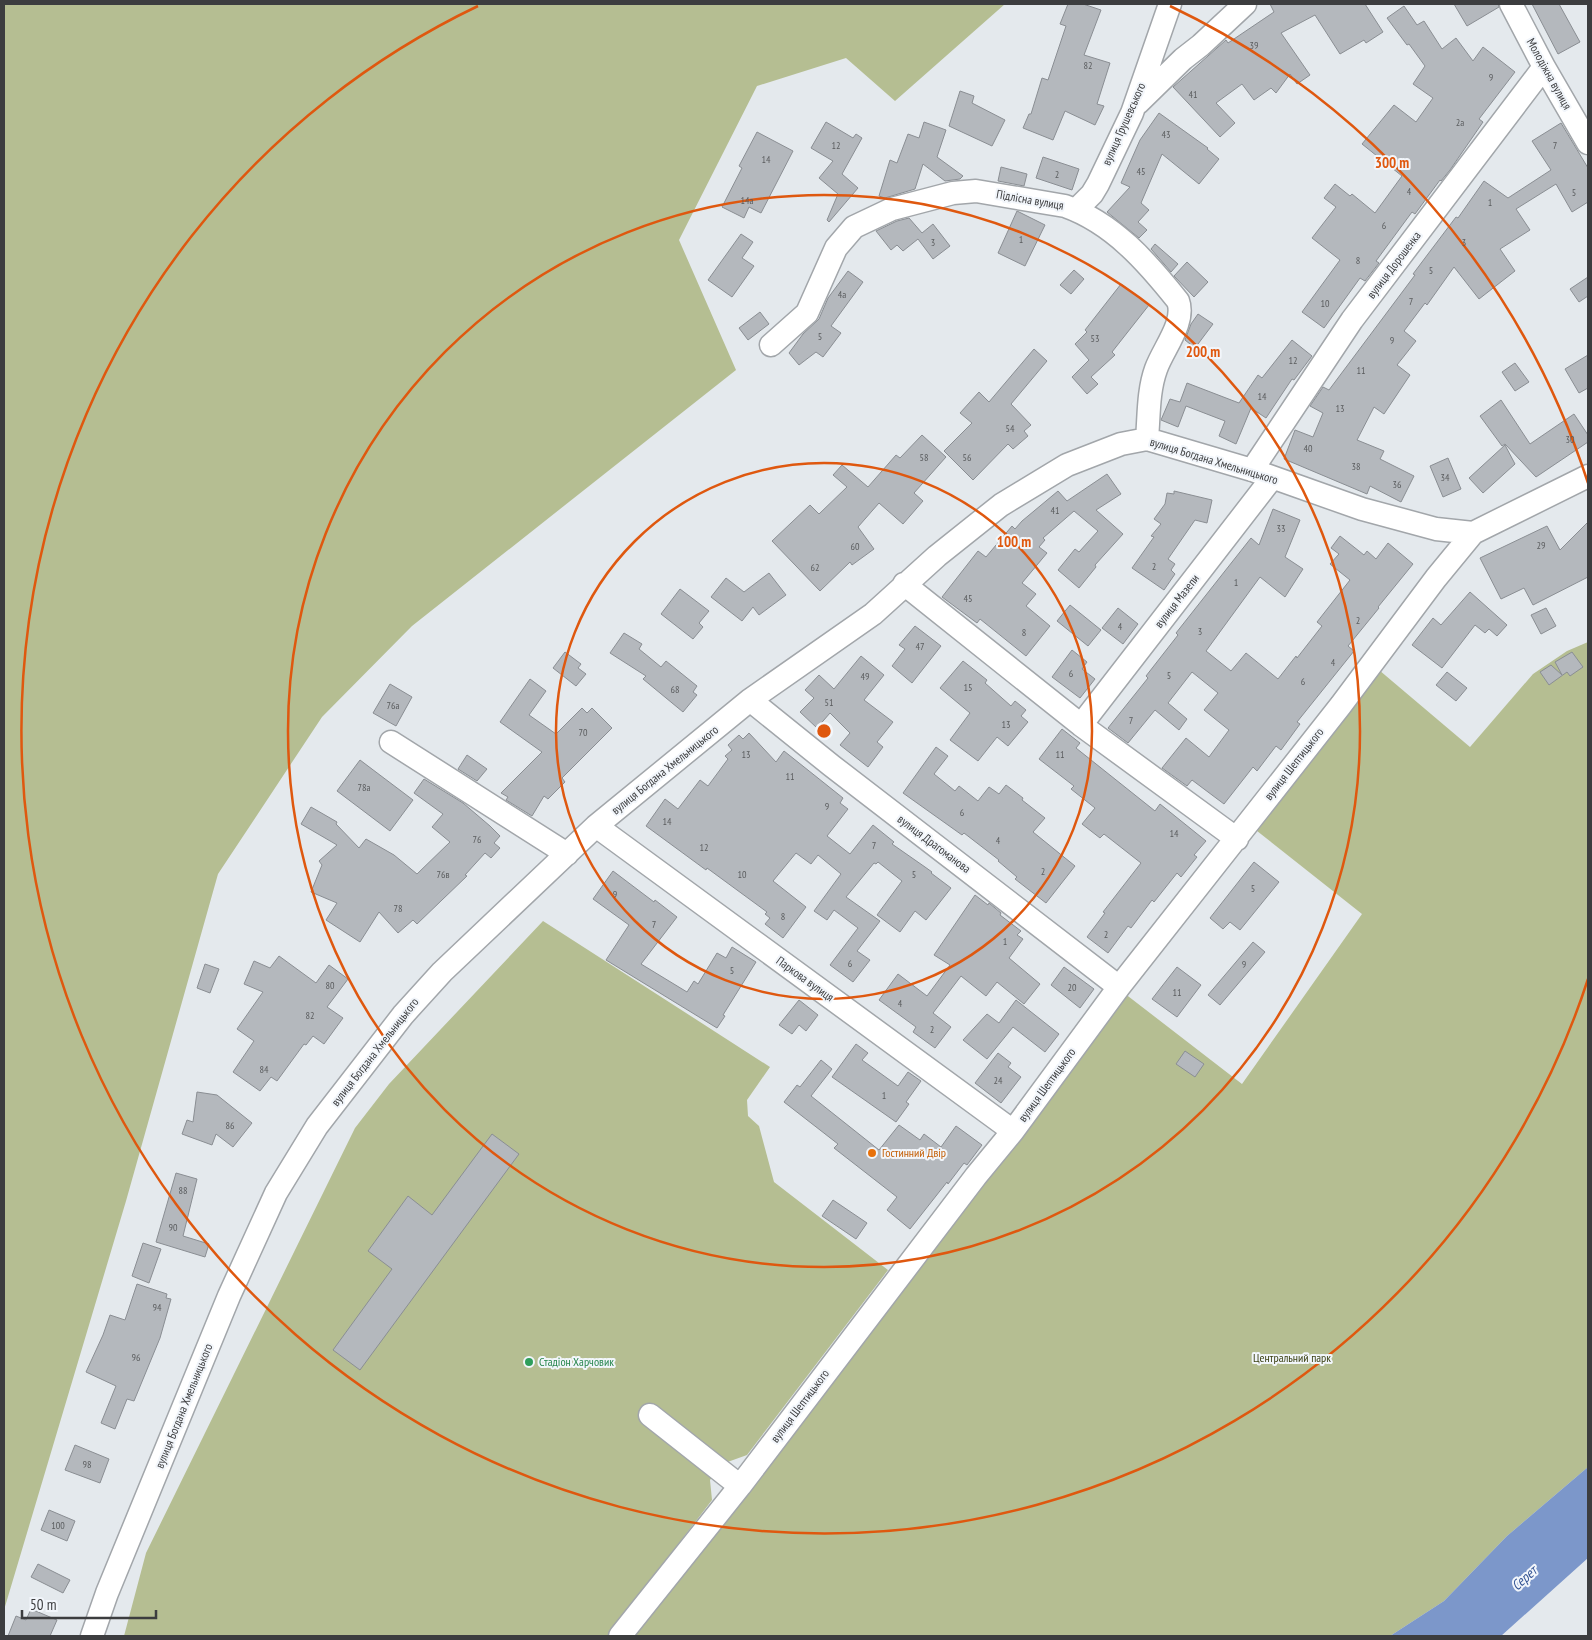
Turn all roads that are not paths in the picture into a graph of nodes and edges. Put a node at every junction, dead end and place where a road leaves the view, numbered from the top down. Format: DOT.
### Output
graph roads {
  1 [pos="1170,4"];
  2 [pos="1245,4"];
  3 [pos="1511,4"];
  4 [pos="1544,68"];
  5 [pos="1135,105"];
  6 [pos="1588,143"];
  7 [pos="1076,210"];
  8 [pos="771,345"];
  9 [pos="1147,439"];
  10 [pos="1262,474"];
  11 [pos="1588,476"];
  12 [pos="1473,533"];
  13 [pos="904,584"];
  14 [pos="750,700"];
  15 [pos="1081,725"];
  16 [pos="391,742"];
  17 [pos="596,826"];
  18 [pos="1237,839"];
  19 [pos="567,854"];
  20 [pos="1119,986"];
  21 [pos="1013,1131"];
  22 [pos="650,1415"];
  23 [pos="740,1486"];
  24 [pos="92,1636"];
  25 [pos="620,1636"];
  1 -- 5 [label="street, вулиця Грушевського"];
  2 -- 5 [label="street"];
  3 -- 4 [label="street, Молодіжна вулиця"];
  4 -- 6 [label="street, Молодіжна вулиця"];
  4 -- 10 [label="street, вулиця Дорошенка"];
  5 -- 7 [label="street, вулиця Грушевського"];
  7 -- 8 [label="street, Підлісна вулиця"];
  7 -- 9 [label="street, Підлісна вулиця"];
  9 -- 10 [label="street, вулиця Богдана Хмельницького"];
  9 -- 13 [label="street, вулиця Богдана Хмельницького"];
  10 -- 12 [label="street, вулиця Богдана Хмельницького"];
  10 -- 15 [label="street, вулиця Мазепи"];
  11 -- 12 [label="street"];
  12 -- 18 [label="street, вулиця Шептицького"];
  13 -- 14 [label="street, вулиця Богдана Хмельницького"];
  13 -- 15 [label="street"];
  14 -- 17 [label="street, вулиця Богдана Хмельницького"];
  14 -- 20 [label="street, вулиця Драгоманова"];
  15 -- 18 [label="street"];
  16 -- 19 [label="street"];
  17 -- 19 [label="street, вулиця Богдана Хмельницького"];
  17 -- 21 [label="street, Паркова вулиця"];
  18 -- 20 [label="street, вулиця Шептицького"];
  19 -- 24 [label="street, вулиця Богдана Хмельницького"];
  20 -- 21 [label="street, вулиця Шептицького"];
  21 -- 23 [label="street, вулиця Шептицького"];
  22 -- 23 [label="street"];
  23 -- 25 [label="street, вулиця Шептицького"];
}
